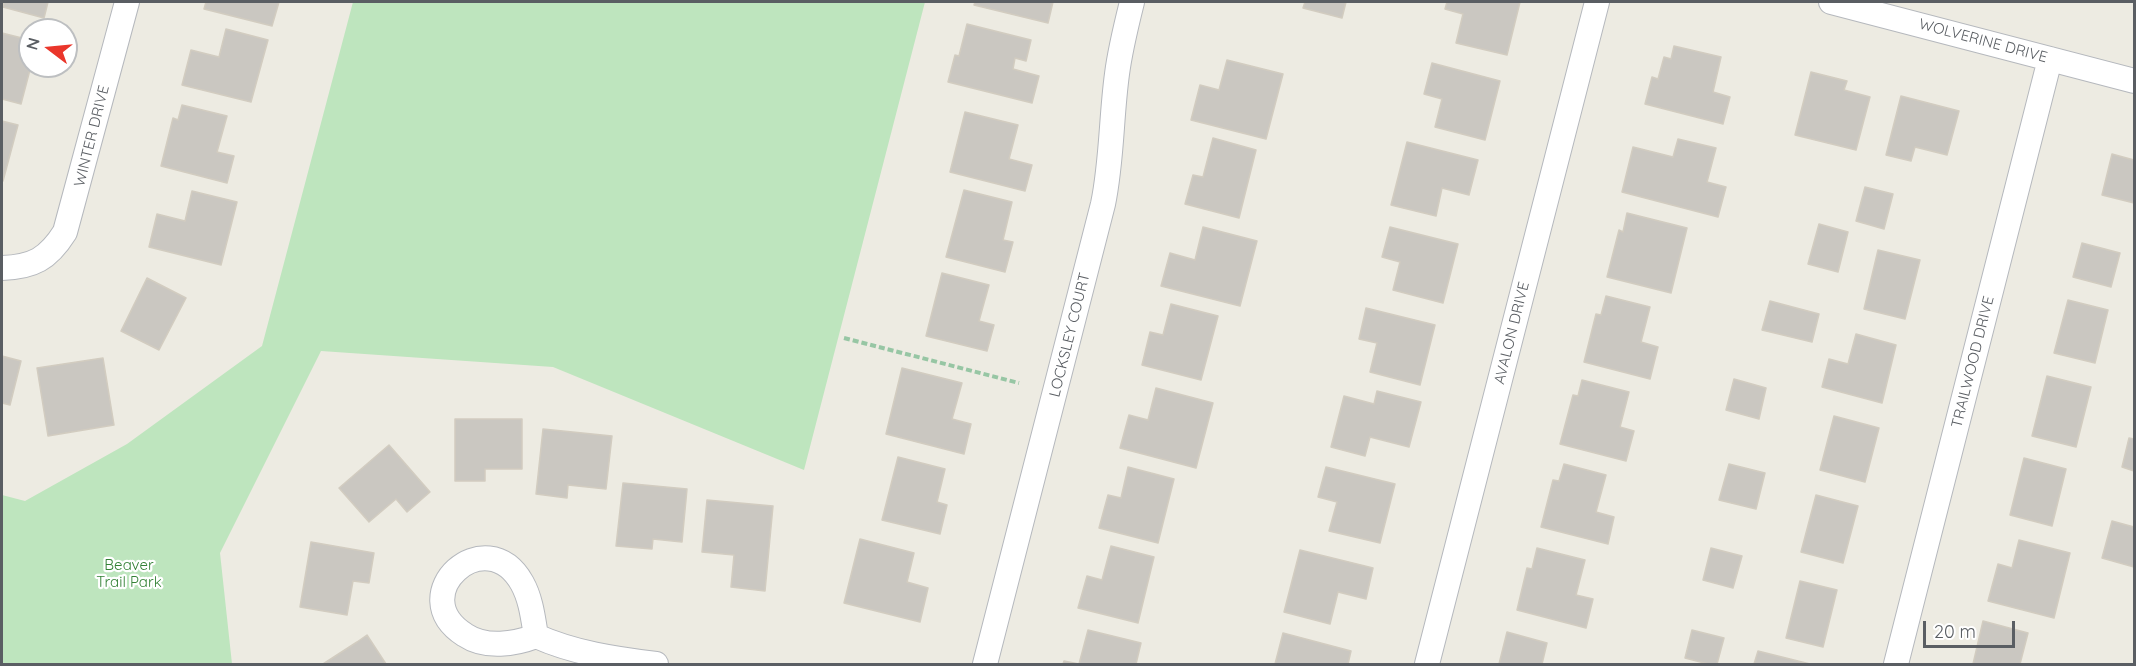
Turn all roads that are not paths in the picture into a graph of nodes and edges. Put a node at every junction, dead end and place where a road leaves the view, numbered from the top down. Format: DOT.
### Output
graph roads {
  1 [pos="127,2"];
  2 [pos="1132,2"];
  3 [pos="1597,2"];
  4 [pos="1831,2"];
  5 [pos="2050,59"];
  6 [pos="2134,81"];
  7 [pos="2,268"];
  8 [pos="536,636"];
  9 [pos="656,664"];
  10 [pos="985,664"];
  11 [pos="1427,664"];
  12 [pos="1896,664"];
  1 -- 7 [label="street, WINTER DRIVE"];
  2 -- 10 [label="street, LOCKSLEY COURT"];
  3 -- 11 [label="street, AVALON DRIVE"];
  4 -- 5 [label="street, WOLVERINE DRIVE"];
  5 -- 6 [label="street, WOLVERINE DRIVE"];
  5 -- 12 [label="street, TRAILWOOD DRIVE"];
  8 -- 9 [label="street"];
}
